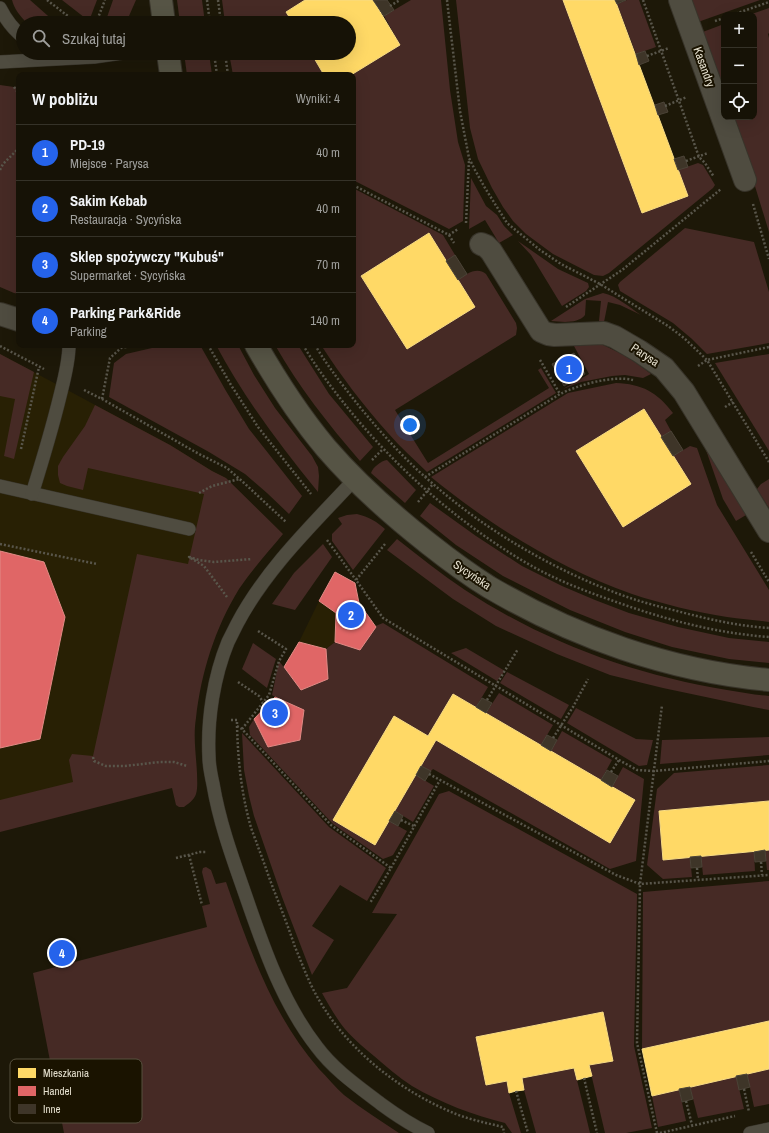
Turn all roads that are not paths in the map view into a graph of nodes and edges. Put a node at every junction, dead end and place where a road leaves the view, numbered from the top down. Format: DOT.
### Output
graph roads {
  1 [pos="161,0"];
  2 [pos="680,0"];
  3 [pos="0,8"];
  4 [pos="163,16"];
  5 [pos="16,30"];
  6 [pos="38,60"];
  7 [pos="169,60"];
  8 [pos="0,62"];
  9 [pos="170,72"];
  10 [pos="745,180"];
  11 [pos="481,244"];
  12 [pos="0,314"];
  13 [pos="16,319"];
  14 [pos="69,348"];
  15 [pos="258,348"];
  16 [pos="355,479"];
  17 [pos="4,487"];
  18 [pos="32,494"];
  19 [pos="189,529"];
  20 [pos="769,531"];
  21 [pos="769,680"];
  22 [pos="769,1129"];
  23 [pos="428,1133"];
  24 [pos="750,1133"];
  1 -- 4 [label="street"];
  2 -- 10 [label="street, Kasandry"];
  3 -- 5 [label="lane"];
  6 -- 8 [label="lane"];
  7 -- 9 [label="street"];
  11 -- 20 [label="street, Parysa"];
  12 -- 13 [label="street"];
  14 -- 18 [label="lane"];
  15 -- 16 [label="street, Sycyńska"];
  16 -- 21 [label="street, Sycyńska"];
  16 -- 23 [label="lane"];
  17 -- 18 [label="lane"];
  18 -- 19 [label="lane"];
  22 -- 24 [label="lane"];
}
